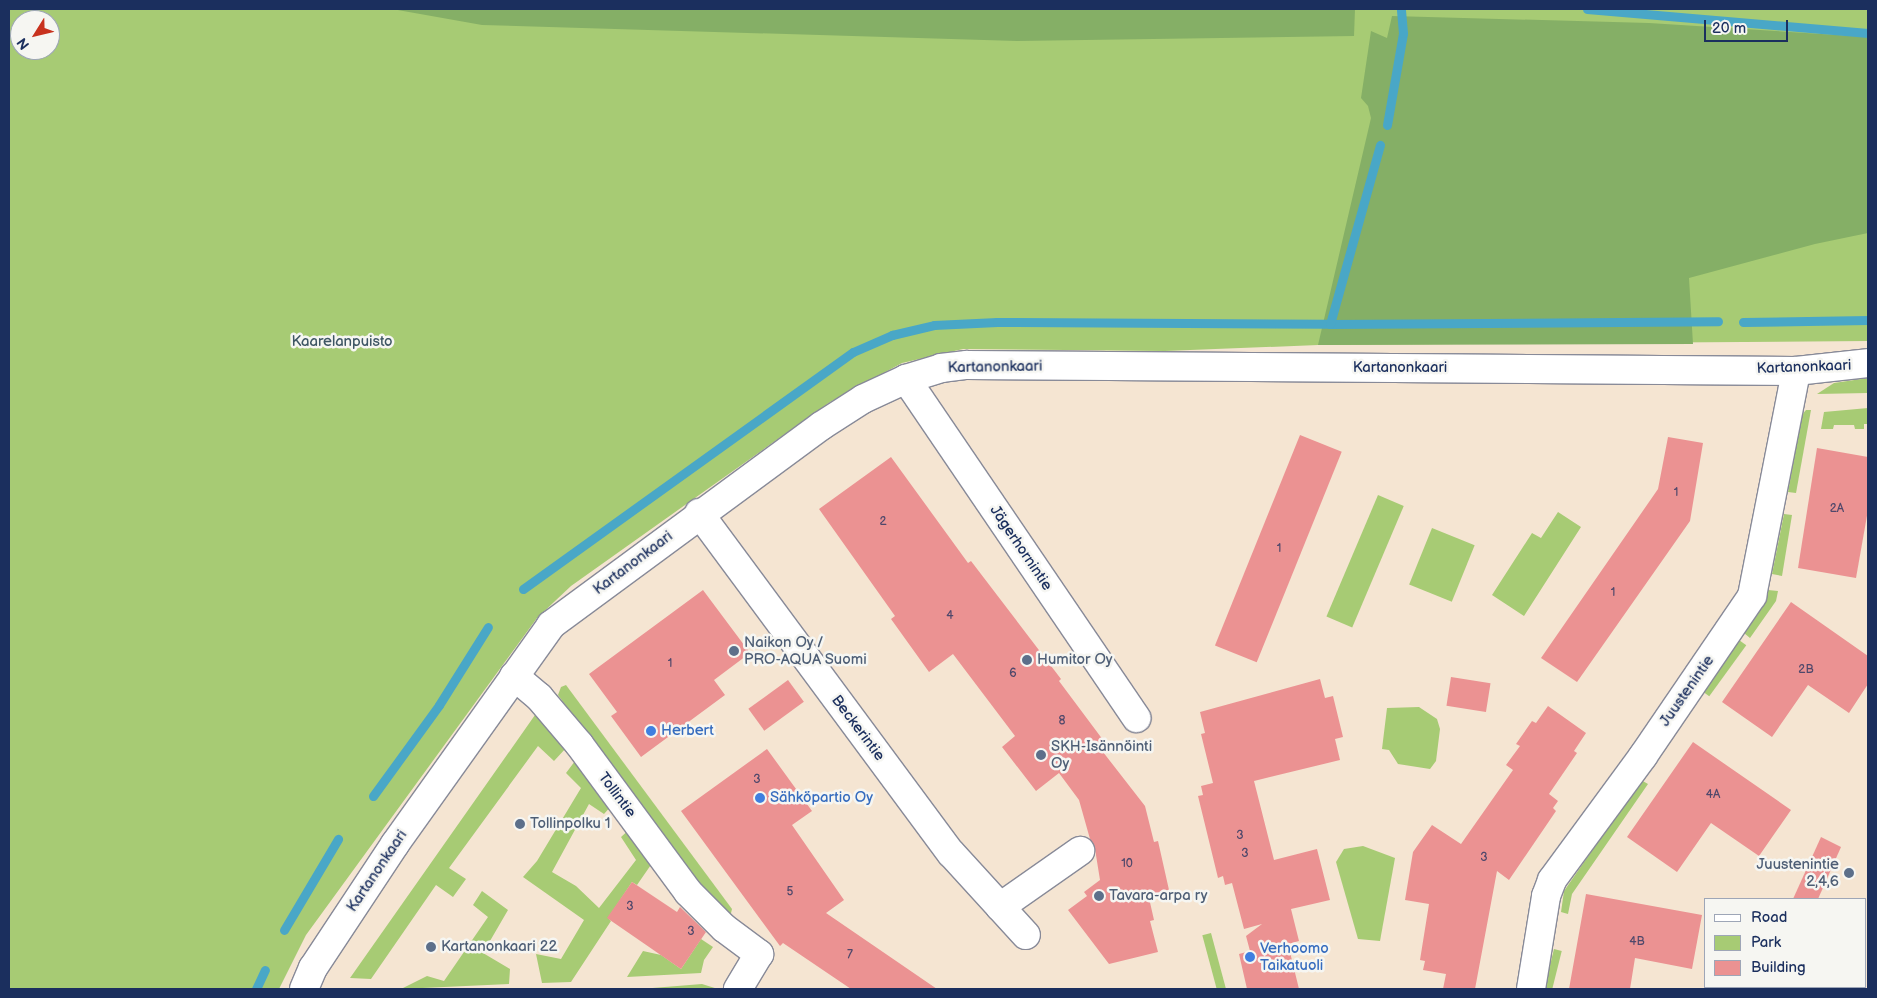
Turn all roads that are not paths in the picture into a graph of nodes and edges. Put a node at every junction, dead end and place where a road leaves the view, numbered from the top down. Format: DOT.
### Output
graph roads {
  1 [pos="1868,363"];
  2 [pos="1796,371"];
  3 [pos="906,379"];
  4 [pos="699,514"];
  5 [pos="514,676"];
  6 [pos="1136,718"];
  7 [pos="1080,851"];
  8 [pos="1000,907"];
  9 [pos="1026,935"];
  10 [pos="304,989"];
  11 [pos="738,989"];
  12 [pos="1531,989"];
  1 -- 2 [label="street, Kartanonkaari"];
  2 -- 3 [label="street, Kartanonkaari"];
  2 -- 12 [label="street, Juustenintie"];
  3 -- 4 [label="street, Kartanonkaari"];
  3 -- 6 [label="street, Jägerhornintie"];
  4 -- 5 [label="street, Kartanonkaari"];
  4 -- 8 [label="street, Beckerintie"];
  5 -- 10 [label="street, Kartanonkaari"];
  5 -- 11 [label="street, Tollintie"];
  7 -- 8 [label="street"];
  8 -- 9 [label="street, Beckerintie"];
}
